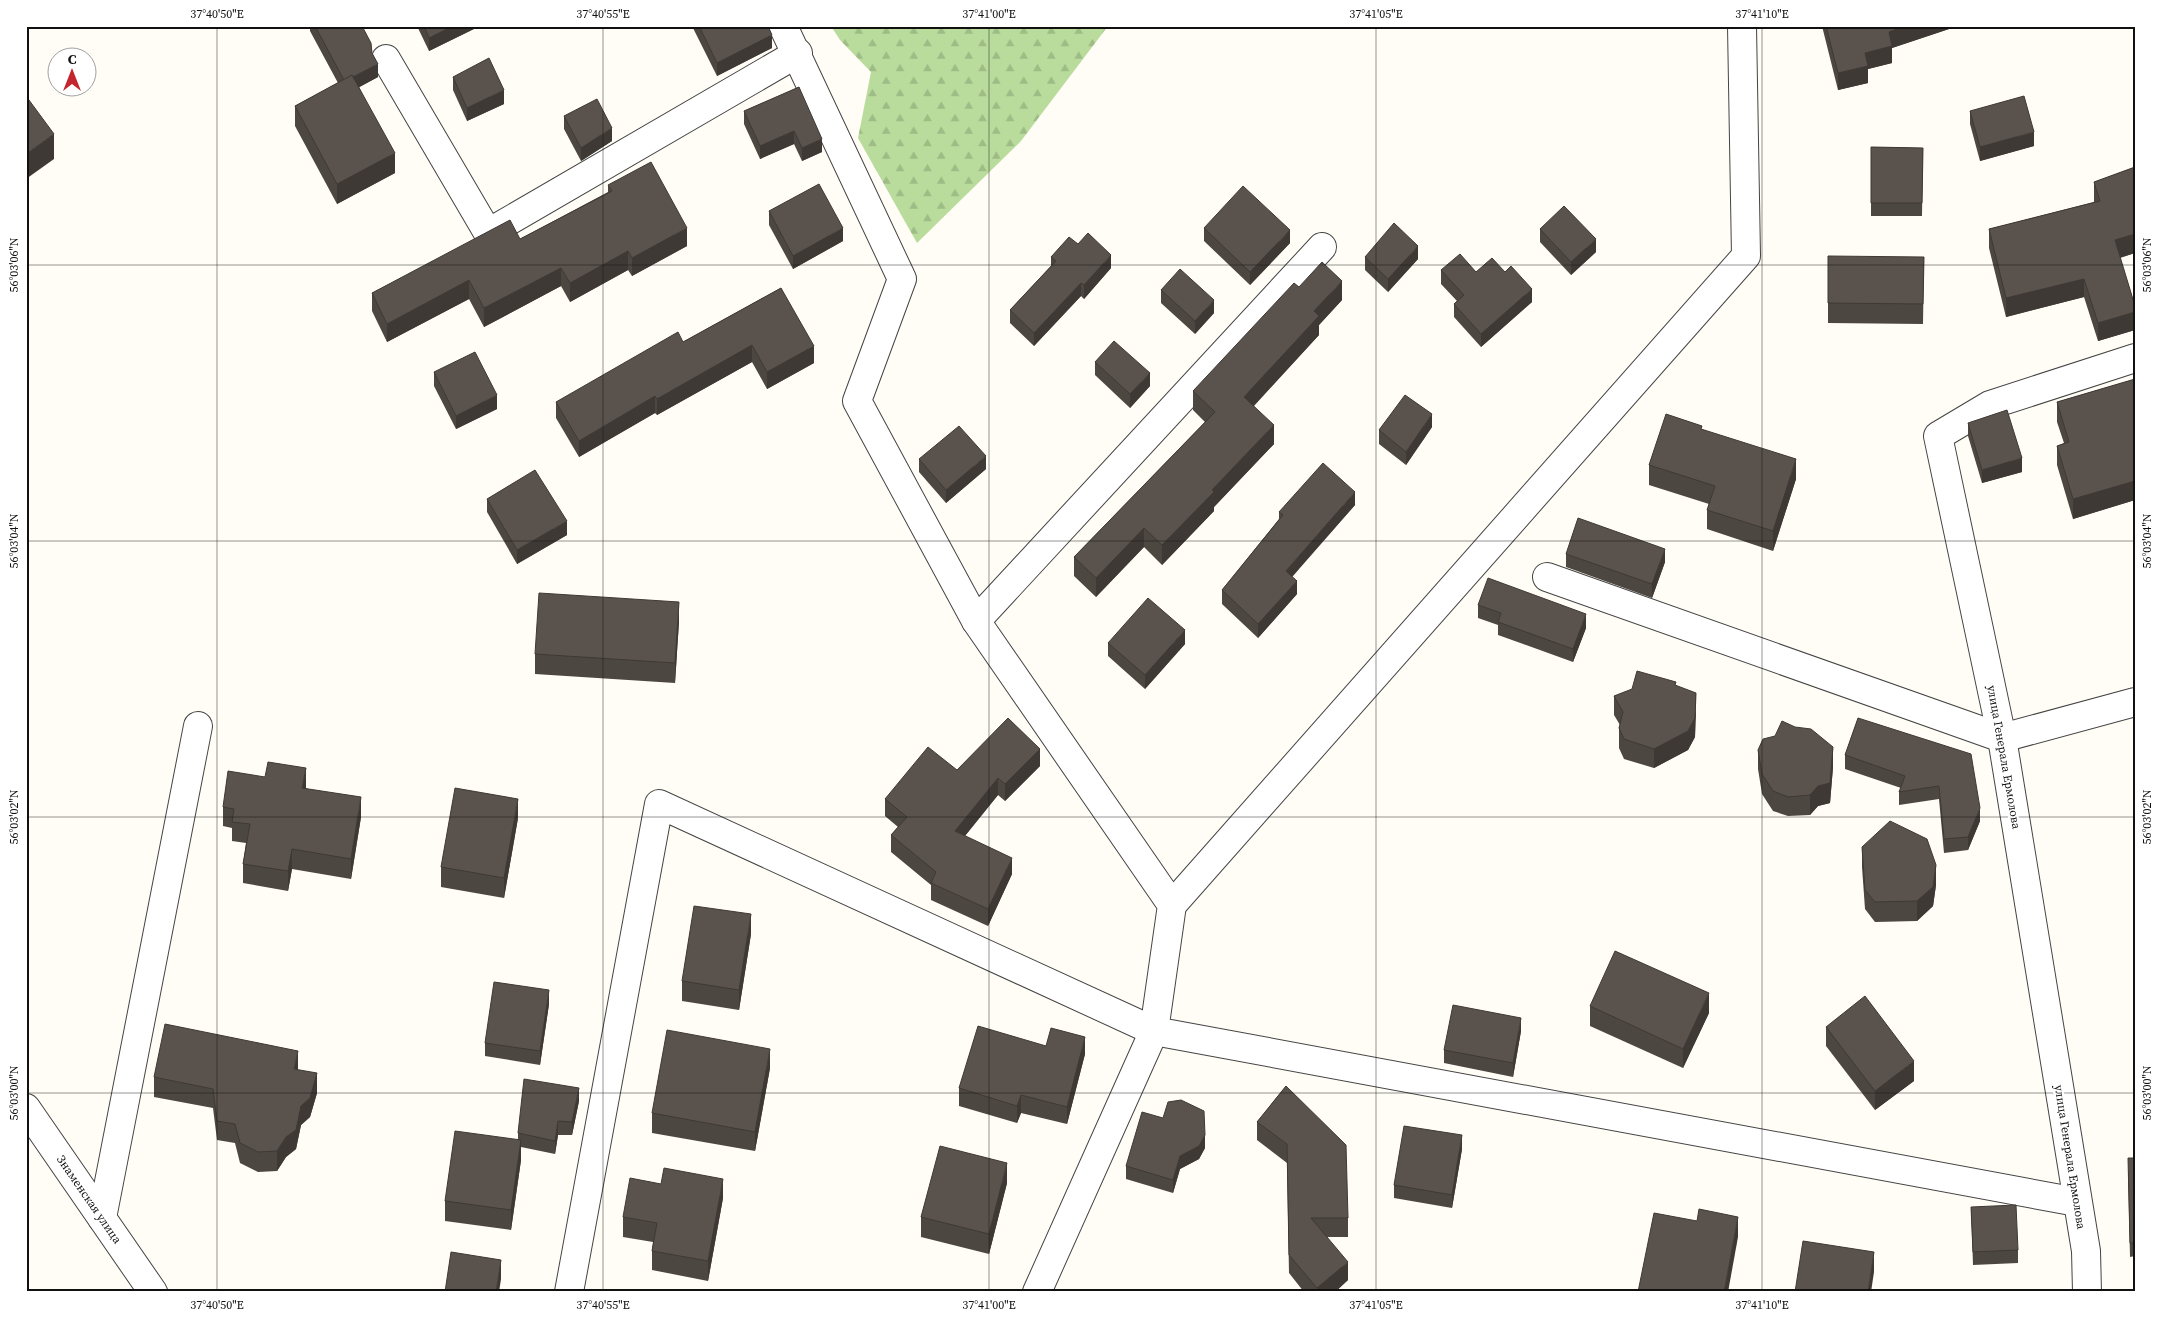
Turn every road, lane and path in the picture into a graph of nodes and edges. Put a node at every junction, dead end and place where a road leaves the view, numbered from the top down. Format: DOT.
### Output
graph roads {
  1 [pos="783,26"];
  2 [pos="1742,26"];
  3 [pos="798,53"];
  4 [pos="386,59"];
  5 [pos="1322,247"];
  6 [pos="2135,358"];
  7 [pos="1547,577"];
  8 [pos="976,621"];
  9 [pos="2135,702"];
  10 [pos="198,726"];
  11 [pos="2002,738"];
  12 [pos="1172,905"];
  13 [pos="1154,1031"];
  14 [pos="26,1108"];
  15 [pos="2077,1202"];
  16 [pos="102,1218"];
  17 [pos="153,1292"];
  18 [pos="569,1292"];
  19 [pos="1037,1292"];
  20 [pos="2087,1292"];
  1 -- 3 [label="street"];
  2 -- 12 [label="street"];
  3 -- 4 [label="street"];
  3 -- 8 [label="street"];
  5 -- 8 [label="street"];
  6 -- 11 [label="street, улица Генерала Ермолова"];
  7 -- 11 [label="street"];
  8 -- 12 [label="street"];
  9 -- 11 [label="street"];
  10 -- 16 [label="street"];
  11 -- 15 [label="street, улица Генерала Ермолова"];
  12 -- 13 [label="street"];
  13 -- 15 [label="street"];
  13 -- 18 [label="street"];
  13 -- 19 [label="street"];
  14 -- 16 [label="street, Знаменская улица"];
  15 -- 20 [label="street, улица Генерала Ермолова"];
  16 -- 17 [label="street, Знаменская улица"];
}
